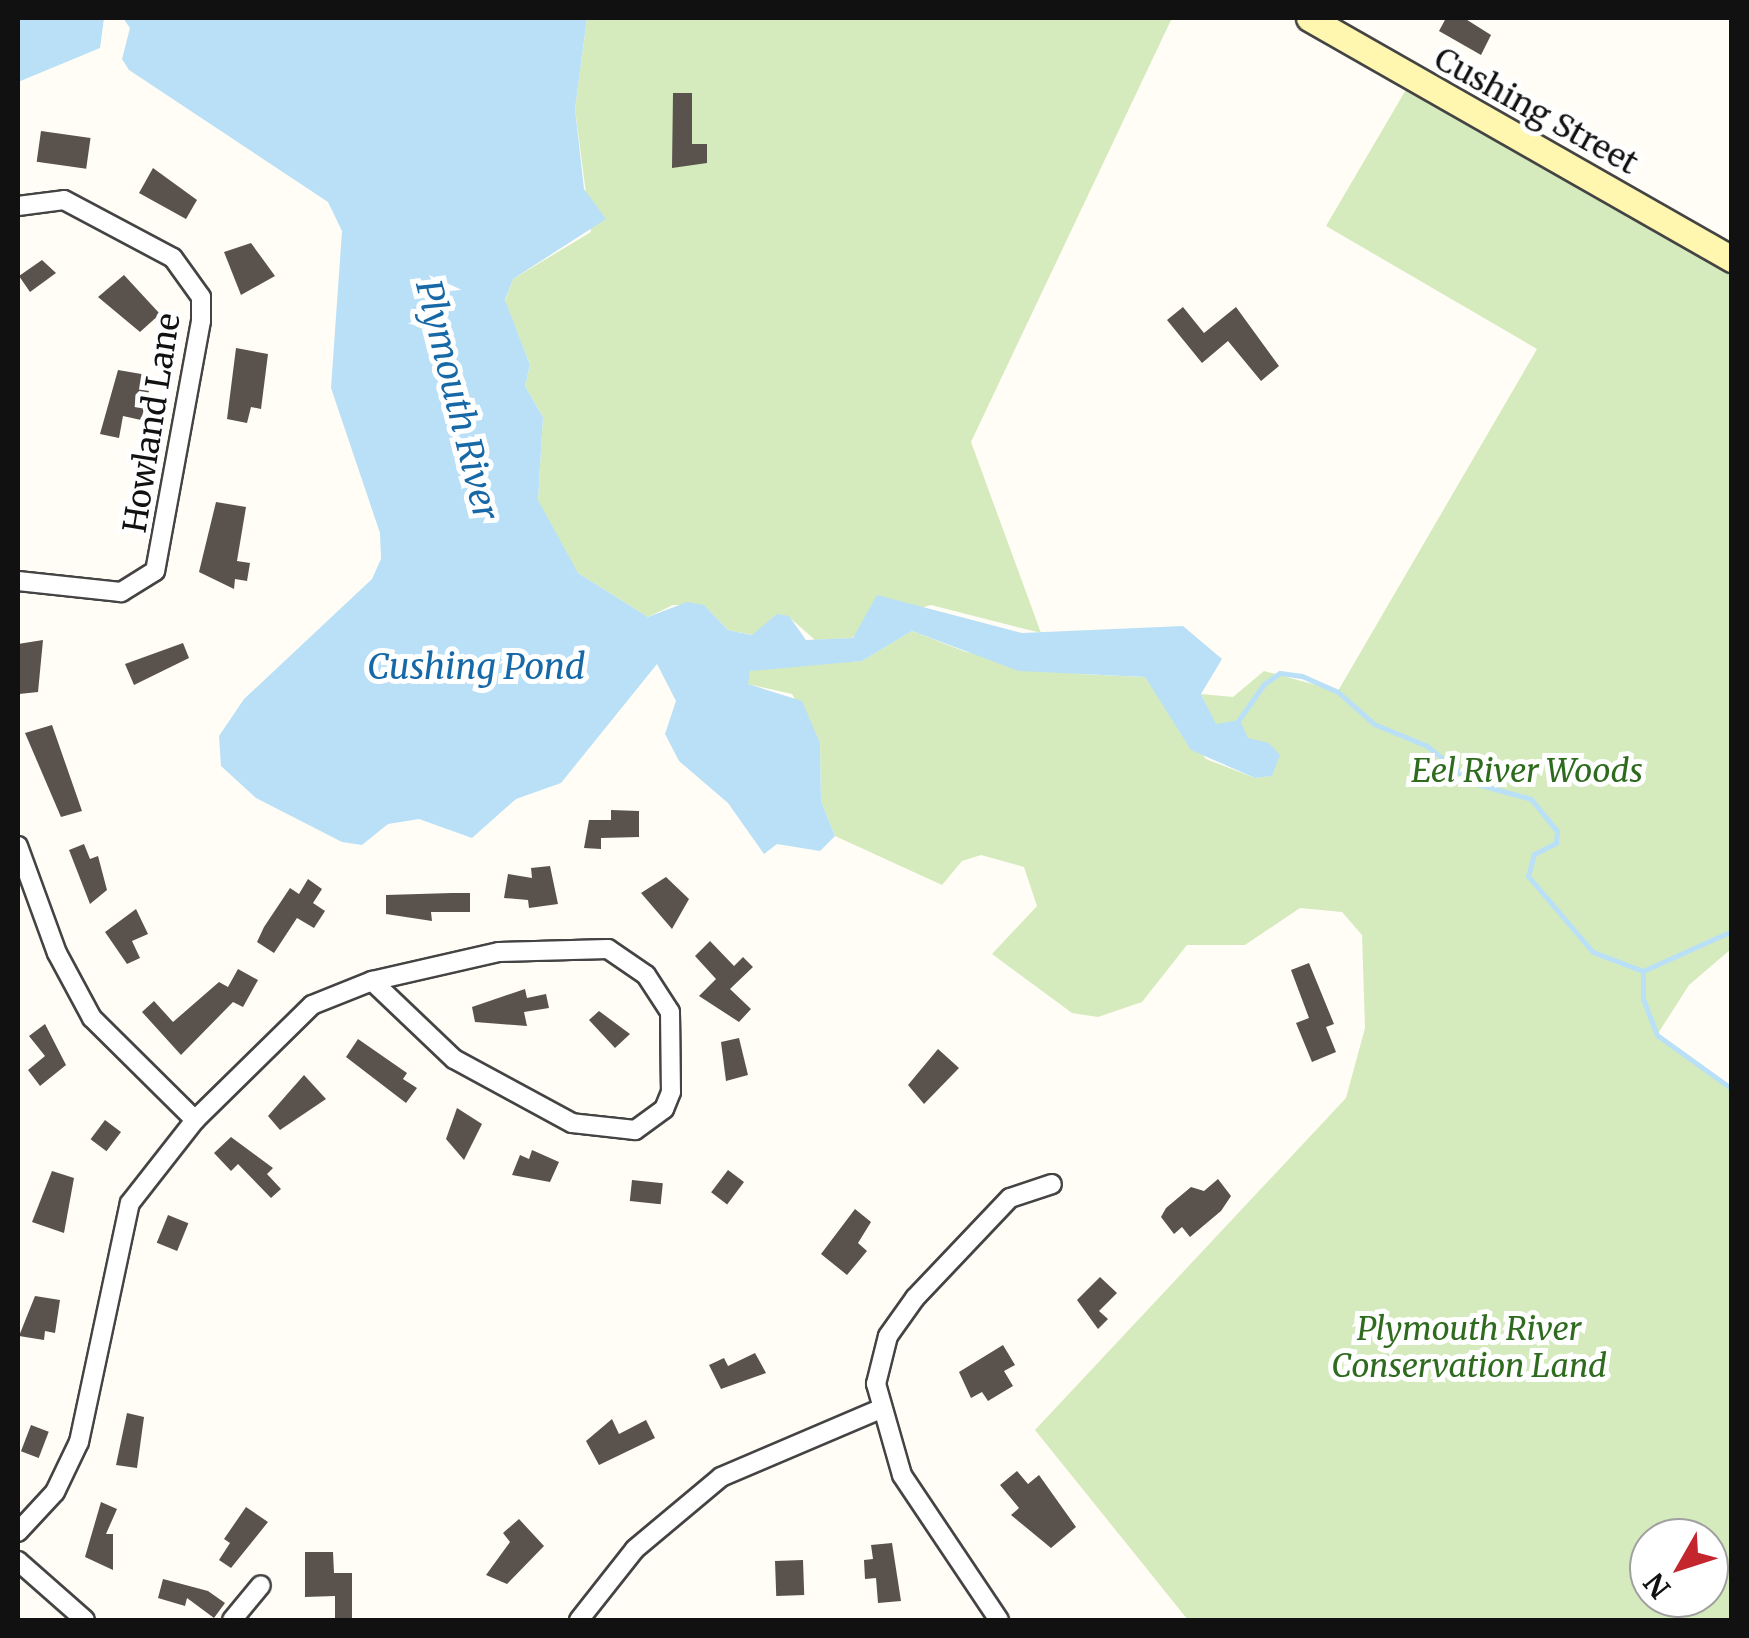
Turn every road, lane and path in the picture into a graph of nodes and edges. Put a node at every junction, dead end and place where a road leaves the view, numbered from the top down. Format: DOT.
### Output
graph roads {
  1 [pos="1310,18"];
  2 [pos="18,206"];
  3 [pos="1732,259"];
  4 [pos="18,581"];
  5 [pos="18,846"];
  6 [pos="372,980"];
  7 [pos="195,1120"];
  8 [pos="1052,1184"];
  9 [pos="878,1410"];
  10 [pos="18,1532"];
  11 [pos="18,1561"];
  12 [pos="261,1586"];
  13 [pos="85,1620"];
  14 [pos="232,1620"];
  15 [pos="579,1620"];
  16 [pos="999,1620"];
  1 -- 3 [label="street, Cushing Street"];
  2 -- 4 [label="street, Howland Lane"];
  5 -- 7 [label="street"];
  6 -- 6 [label="street"];
  6 -- 7 [label="street"];
  7 -- 10 [label="street"];
  8 -- 9 [label="street"];
  9 -- 15 [label="street"];
  9 -- 16 [label="street"];
  11 -- 13 [label="street"];
  12 -- 14 [label="street"];
}
